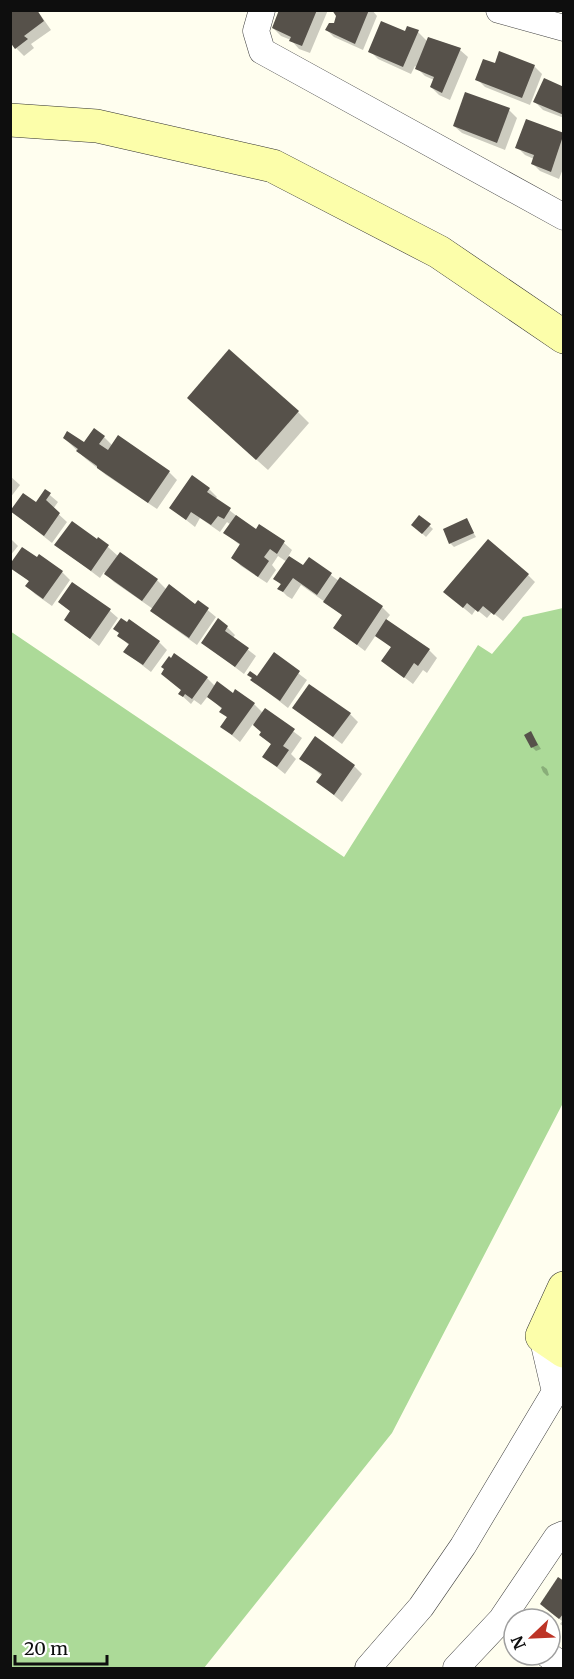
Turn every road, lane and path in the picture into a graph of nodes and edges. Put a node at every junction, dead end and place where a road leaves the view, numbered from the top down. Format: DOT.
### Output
graph roads {
  1 [pos="262,10"];
  2 [pos="499,10"];
  3 [pos="564,28"];
  4 [pos="10,120"];
  5 [pos="562,213"];
  6 [pos="564,337"];
  7 [pos="564,1288"];
  8 [pos="553,1344"];
  9 [pos="564,1534"];
  10 [pos="518,1607"];
  11 [pos="502,1630"];
  12 [pos="368,1668"];
  13 [pos="456,1668"];
  1 -- 5 [label="street"];
  2 -- 3 [label="street"];
  4 -- 6 [label="street"];
  7 -- 8 [label="street"];
  8 -- 12 [label="street"];
  9 -- 10 [label="street"];
  11 -- 13 [label="street"];
}
